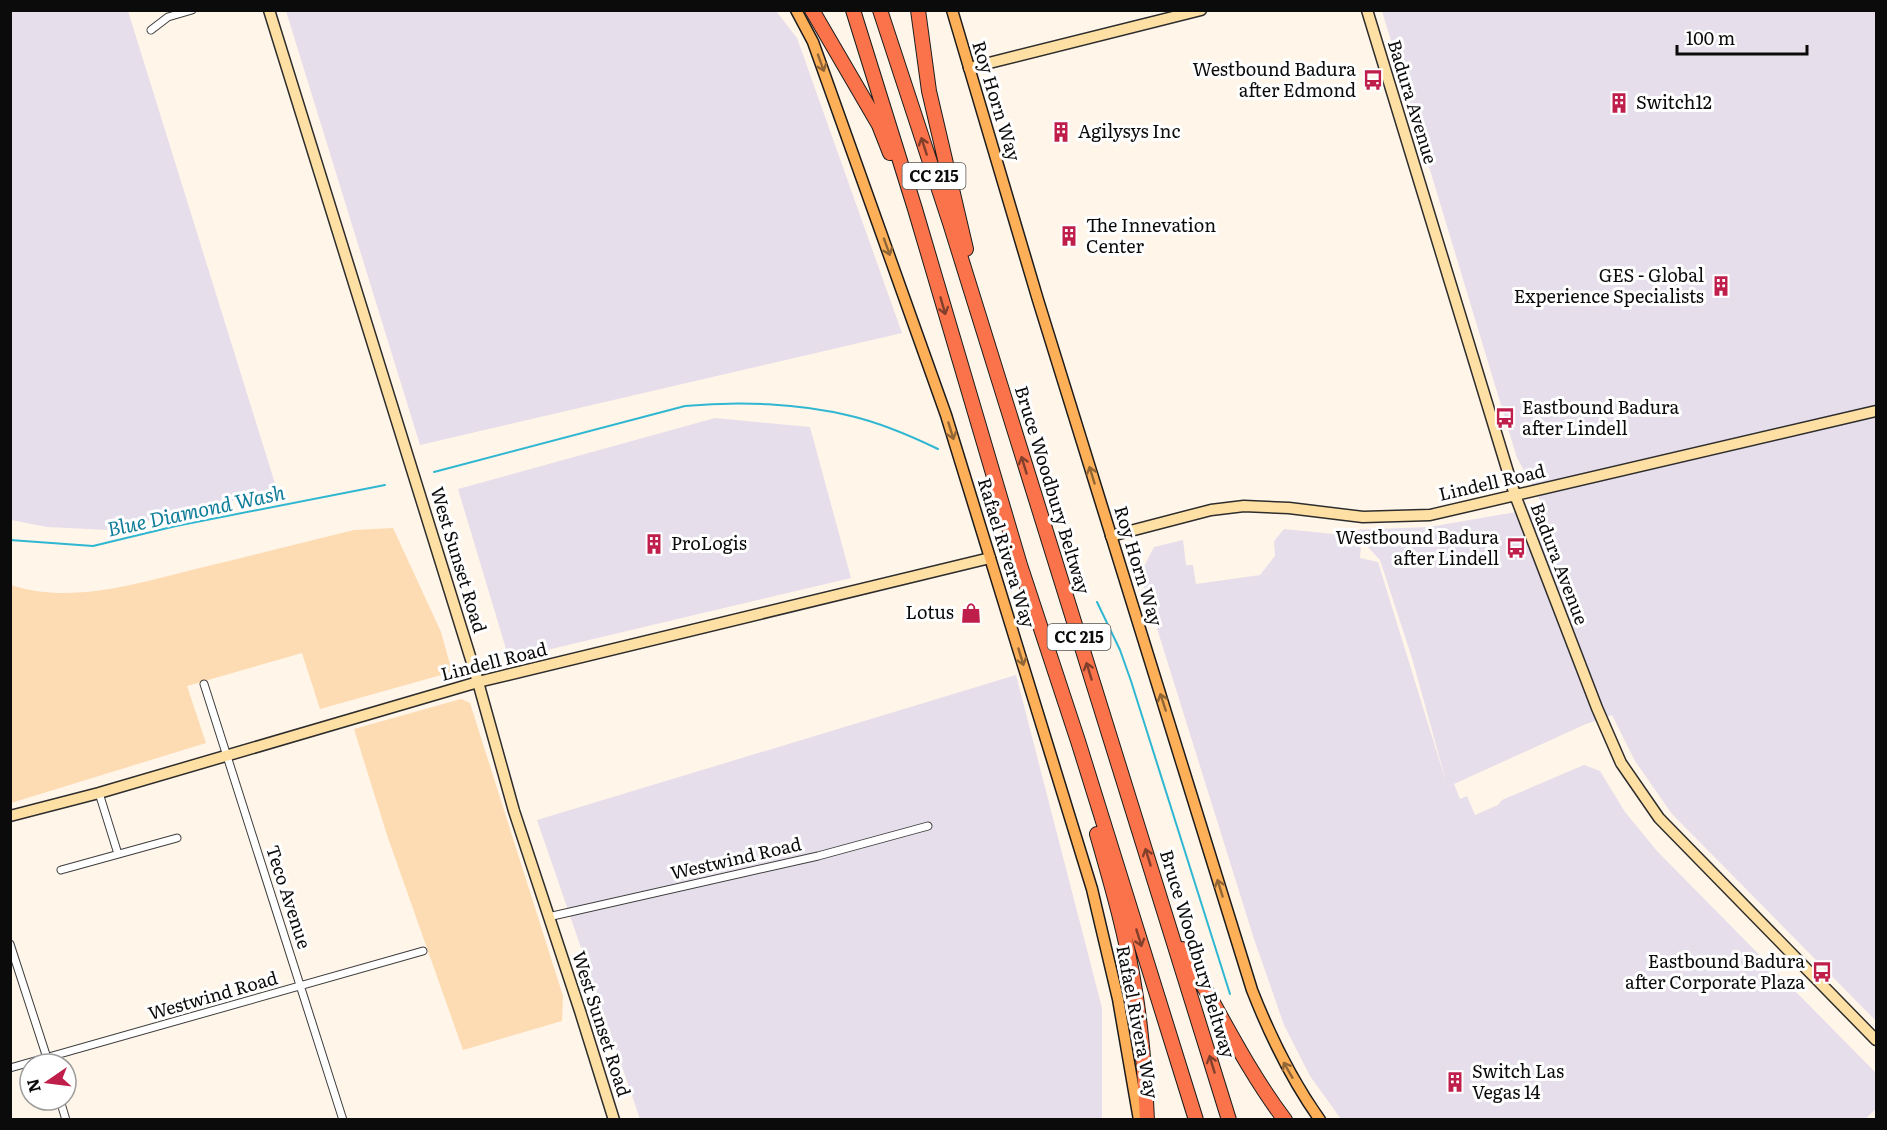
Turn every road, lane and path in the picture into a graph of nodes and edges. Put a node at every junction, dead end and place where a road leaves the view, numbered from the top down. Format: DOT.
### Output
graph roads {
  1 [pos="192,10"];
  2 [pos="269,10"];
  3 [pos="796,10"];
  4 [pos="812,10"];
  5 [pos="854,10"];
  6 [pos="880,10"];
  7 [pos="918,10"];
  8 [pos="952,10"];
  9 [pos="1201,10"];
  10 [pos="1367,10"];
  11 [pos="151,30"];
  12 [pos="969,68"];
  13 [pos="915,209"];
  14 [pos="986,342"];
  15 [pos="1876,411"];
  16 [pos="1515,495"];
  17 [pos="1111,536"];
  18 [pos="990,558"];
  19 [pos="478,682"];
  20 [pos="204,684"];
  21 [pos="1078,741"];
  22 [pos="227,754"];
  23 [pos="99,793"];
  24 [pos="10,816"];
  25 [pos="928,826"];
  26 [pos="177,838"];
  27 [pos="118,854"];
  28 [pos="61,870"];
  29 [pos="548,917"];
  30 [pos="1172,933"];
  31 [pos="10,944"];
  32 [pos="423,951"];
  33 [pos="301,986"];
  34 [pos="1876,1040"];
  35 [pos="45,1052"];
  36 [pos="78,1052"];
  37 [pos="343,1119"];
  38 [pos="614,1119"];
  39 [pos="1139,1119"];
  40 [pos="1147,1119"];
  41 [pos="1196,1119"];
  42 [pos="1229,1119"];
  43 [pos="1285,1119"];
  44 [pos="1320,1119"];
  1 -- 11 [label="street"];
  2 -- 19 [label="main road, West Sunset Road"];
  3 -- 18 [label="main road, Rafael Rivera Way, one-way"];
  4 -- 13 [label="highway"];
  5 -- 13 [label="highway, CC 215"];
  14 -- 6 [label="highway, Bruce Woodbury Beltway / CC 215, one-way"];
  7 -- 14 [label="highway"];
  8 -- 12 [label="main road, Roy Horn Way"];
  9 -- 12 [label="main road"];
  10 -- 16 [label="main road, Badura Avenue"];
  17 -- 12 [label="main road, Roy Horn Way, one-way"];
  13 -- 21 [label="highway, CC 215, one-way"];
  30 -- 14 [label="highway, Bruce Woodbury Beltway / CC 215, one-way"];
  15 -- 16 [label="main road, Lindell Road"];
  16 -- 17 [label="main road, Lindell Road"];
  16 -- 34 [label="main road, Badura Avenue"];
  44 -- 17 [label="main road, Roy Horn Way, one-way"];
  18 -- 19 [label="main road, Lindell Road"];
  18 -- 39 [label="main road, Rafael Rivera Way, one-way"];
  19 -- 22 [label="main road, Lindell Road"];
  19 -- 29 [label="main road, West Sunset Road"];
  20 -- 22 [label="street, Teco Avenue"];
  21 -- 40 [label="highway"];
  21 -- 41 [label="highway, CC 215, one-way"];
  22 -- 23 [label="main road, Lindell Road"];
  22 -- 33 [label="street, Teco Avenue"];
  23 -- 24 [label="main road, Lindell Road"];
  23 -- 27 [label="street"];
  25 -- 29 [label="street, Westwind Road"];
  26 -- 27 [label="street"];
  27 -- 28 [label="street"];
  29 -- 38 [label="main road, West Sunset Road"];
  42 -- 30 [label="highway, Bruce Woodbury Beltway / CC 215, one-way"];
  30 -- 43 [label="highway"];
  31 -- 35 [label="street"];
  32 -- 33 [label="street, Westwind Road"];
  33 -- 36 [label="street, Westwind Road"];
  33 -- 37 [label="street, Teco Avenue"];
}
